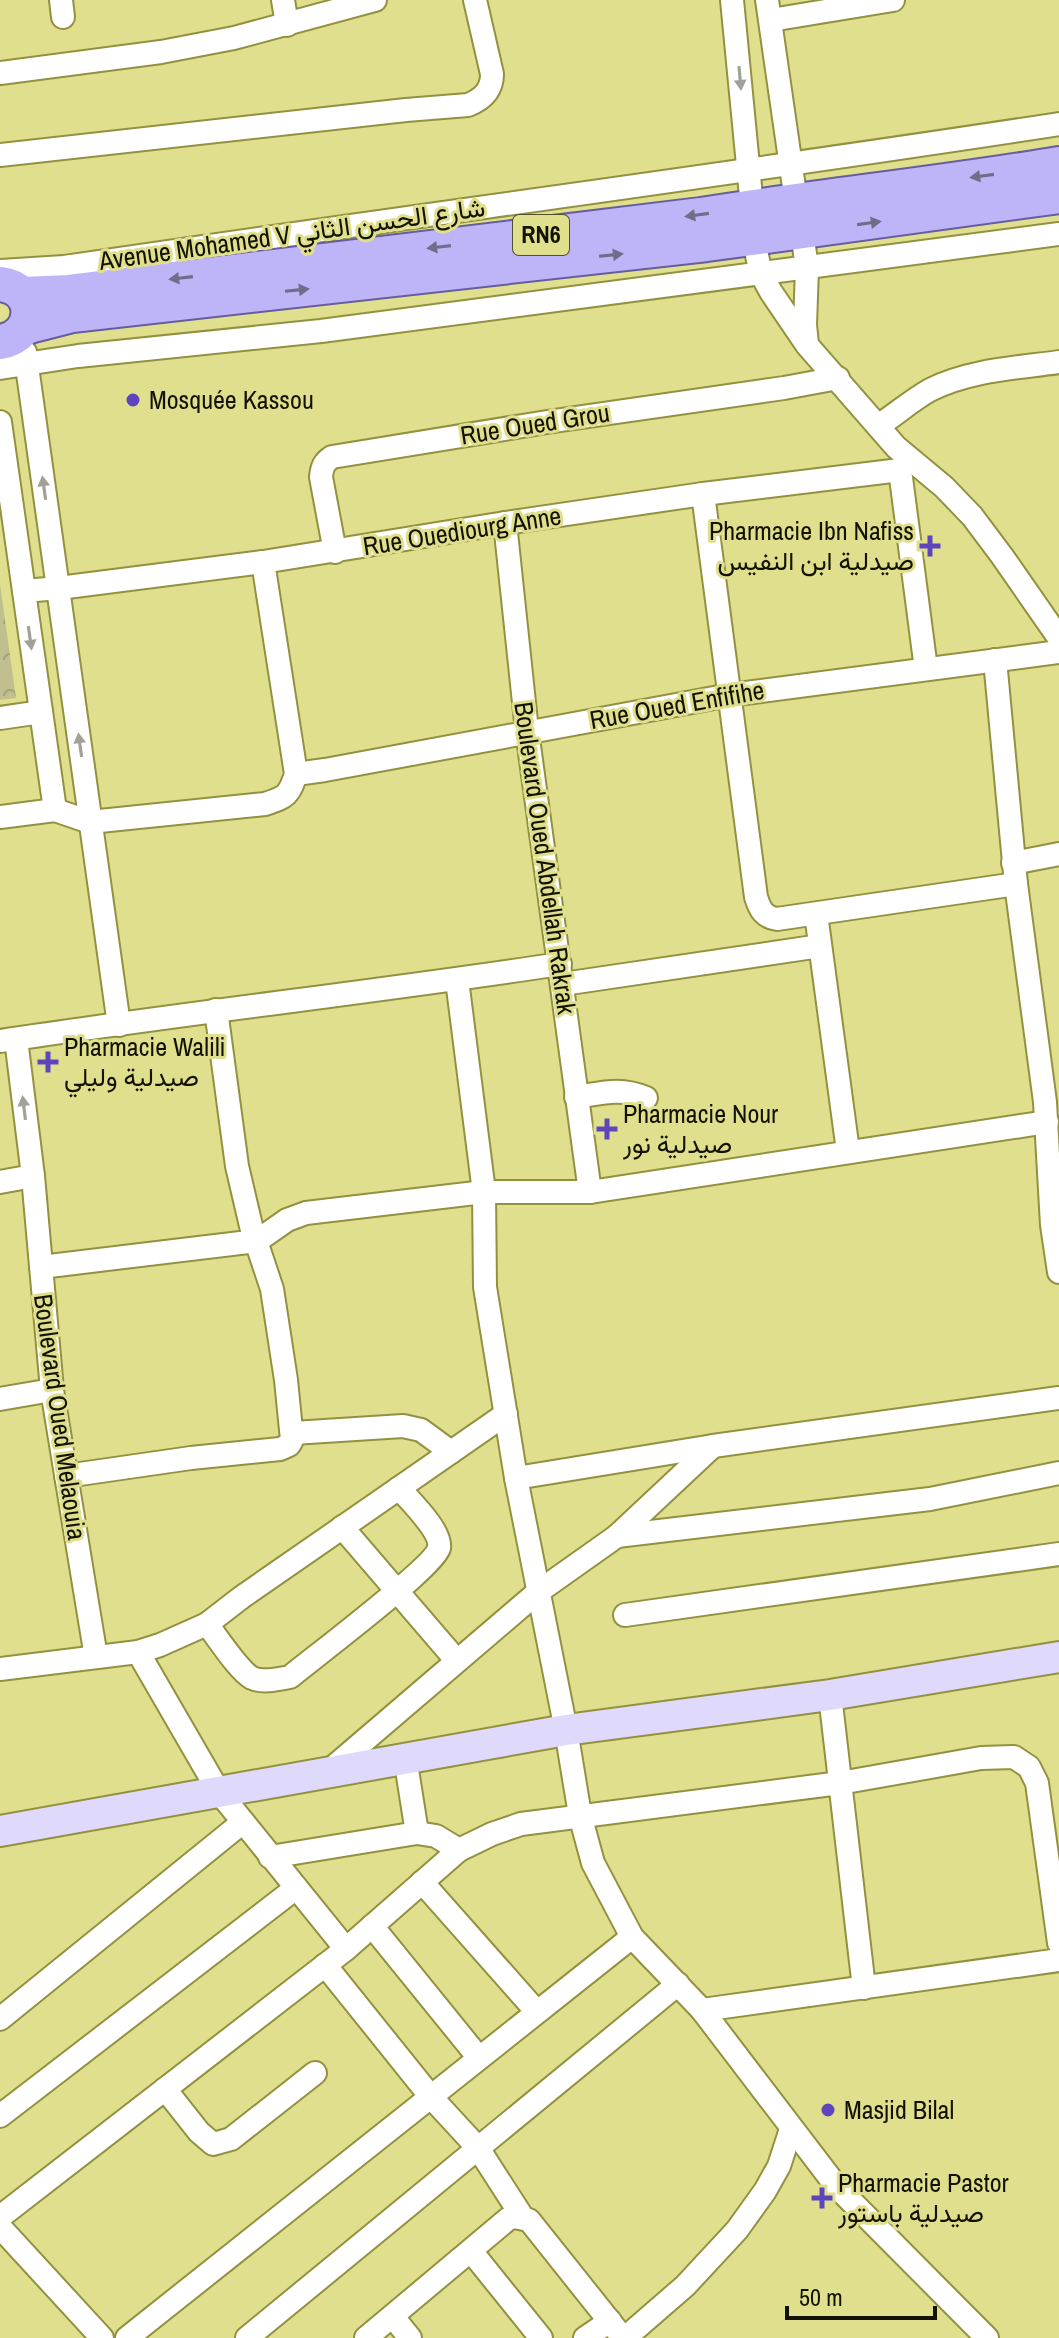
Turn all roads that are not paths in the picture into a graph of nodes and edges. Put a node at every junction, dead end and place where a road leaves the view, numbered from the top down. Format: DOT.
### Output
graph roads {
  1 [pos="283,0"];
  2 [pos="375,0"];
  3 [pos="475,0"];
  4 [pos="732,0"];
  5 [pos="893,0"];
  6 [pos="769,10"];
  7 [pos="287,25"];
  8 [pos="0,73"];
  9 [pos="1059,124"];
  10 [pos="0,155"];
  11 [pos="1059,164"];
  12 [pos="791,165"];
  13 [pos="748,170"];
  14 [pos="1059,196"];
  15 [pos="799,216"];
  16 [pos="753,222"];
  17 [pos="1059,234"];
  18 [pos="807,268"];
  19 [pos="761,274"];
  20 [pos="12,308"];
  21 [pos="807,345"];
  22 [pos="1059,362"];
  23 [pos="26,364"];
  24 [pos="0,368"];
  25 [pos="838,378"];
  26 [pos="0,422"];
  27 [pos="878,426"];
  28 [pos="904,464"];
  29 [pos="703,494"];
  30 [pos="505,523"];
  31 [pos="335,552"];
  32 [pos="263,562"];
  33 [pos="59,588"];
  34 [pos="24,591"];
  35 [pos="1059,638"];
  36 [pos="1059,652"];
  37 [pos="995,660"];
  38 [pos="926,669"];
  39 [pos="730,695"];
  40 [pos="41,712"];
  41 [pos="0,718"];
  42 [pos="527,731"];
  43 [pos="296,774"];
  44 [pos="55,810"];
  45 [pos="0,817"];
  46 [pos="90,822"];
  47 [pos="1059,854"];
  48 [pos="1014,873"];
  49 [pos="816,914"];
  50 [pos="820,946"];
  51 [pos="562,974"];
  52 [pos="457,980"];
  53 [pos="216,1010"];
  54 [pos="119,1025"];
  55 [pos="8,1040"];
  56 [pos="576,1097"];
  57 [pos="646,1098"];
  58 [pos="1050,1107"];
  59 [pos="848,1151"];
  60 [pos="33,1176"];
  61 [pos="0,1182"];
  62 [pos="484,1192"];
  63 [pos="590,1192"];
  64 [pos="257,1241"];
  65 [pos="41,1267"];
  66 [pos="1059,1272"];
  67 [pos="52,1390"];
  68 [pos="1059,1398"];
  69 [pos="0,1399"];
  70 [pos="506,1414"];
  71 [pos="293,1433"];
  72 [pos="713,1446"];
  73 [pos="451,1452"];
  74 [pos="1059,1473"];
  75 [pos="66,1476"];
  76 [pos="516,1478"];
  77 [pos="399,1488"];
  78 [pos="342,1527"];
  79 [pos="617,1536"];
  80 [pos="1059,1554"];
  81 [pos="397,1591"];
  82 [pos="538,1592"];
  83 [pos="625,1615"];
  84 [pos="207,1624"];
  85 [pos="138,1652"];
  86 [pos="96,1657"];
  87 [pos="1059,1657"];
  88 [pos="457,1661"];
  89 [pos="0,1669"];
  90 [pos="830,1695"];
  91 [pos="566,1730"];
  92 [pos="405,1757"];
  93 [pos="330,1770"];
  94 [pos="840,1783"];
  95 [pos="219,1792"];
  96 [pos="580,1815"];
  97 [pos="243,1822"];
  98 [pos="0,1831"];
  99 [pos="417,1833"];
  100 [pos="459,1850"];
  101 [pos="270,1857"];
  102 [pos="422,1882"];
  103 [pos="296,1888"];
  104 [pos="372,1926"];
  105 [pos="632,1937"];
  106 [pos="1059,1943"];
  107 [pos="346,1949"];
  108 [pos="1059,1960"];
  109 [pos="325,1965"];
  110 [pos="678,1984"];
  111 [pos="864,1988"];
  112 [pos="702,2010"];
  113 [pos="537,2012"];
  114 [pos="0,2019"];
  115 [pos="479,2058"];
  116 [pos="315,2073"];
  117 [pos="165,2089"];
  118 [pos="431,2097"];
  119 [pos="0,2116"];
  120 [pos="791,2129"];
  121 [pos="478,2148"];
  122 [pos="0,2217"];
  123 [pos="523,2218"];
  124 [pos="0,2227"];
  125 [pos="471,2251"];
  126 [pos="393,2317"];
  127 [pos="619,2332"];
  128 [pos="102,2338"];
  129 [pos="127,2338"];
  130 [pos="247,2338"];
  131 [pos="366,2338"];
  132 [pos="410,2338"];
  133 [pos="541,2338"];
  134 [pos="585,2338"];
  135 [pos="987,2338"];
  1 -- 7 [label="street"];
  2 -- 7 [label="street"];
  3 -- 10 [label="street"];
  4 -- 13 [label="street, one-way"];
  5 -- 6 [label="street"];
  6 -- 12 [label="street"];
  7 -- 8 [label="street"];
  9 -- 12 [label="street, Avenue Mohamed V شارع الحسن الثاني"];
  11 -- 15 [label="main road, RN6, one-way"];
  12 -- 13 [label="street, Avenue Mohamed V شارع الحسن الثاني"];
  12 -- 15 [label="street"];
  13 -- 16 [label="street"];
  13 -- 20 [label="street, Avenue Mohamed V شارع الحسن الثاني"];
  15 -- 14 [label="main road, RN6, one-way"];
  15 -- 16 [label="main road, RN6"];
  15 -- 18 [label="street"];
  16 -- 19 [label="street"];
  16 -- 20 [label="main road, RN6"];
  17 -- 18 [label="street"];
  18 -- 19 [label="street"];
  18 -- 21 [label="street"];
  19 -- 21 [label="street"];
  19 -- 23 [label="street"];
  20 -- 23 [label="street"];
  21 -- 25 [label="street"];
  22 -- 27 [label="street"];
  23 -- 24 [label="street"];
  33 -- 23 [label="street, one-way"];
  25 -- 27 [label="street"];
  25 -- 31 [label="street, Rue Oued Grou"];
  26 -- 34 [label="street"];
  27 -- 28 [label="street"];
  28 -- 29 [label="street, Rue Ouediourg Anne"];
  28 -- 35 [label="street"];
  28 -- 38 [label="street"];
  29 -- 30 [label="street, Rue Ouediourg Anne"];
  29 -- 39 [label="street"];
  30 -- 31 [label="street, Rue Ouediourg Anne"];
  30 -- 42 [label="street, Boulevard Oued Abdellah Rakrak"];
  31 -- 32 [label="street, Rue Ouediourg Anne"];
  32 -- 33 [label="street, Rue Ouediourg Anne"];
  32 -- 43 [label="street"];
  33 -- 34 [label="street, Rue Ouediourg Anne"];
  46 -- 33 [label="street, one-way"];
  34 -- 40 [label="street, one-way"];
  36 -- 37 [label="street, Rue Oued Enfifihe"];
  37 -- 38 [label="street, Rue Oued Enfifihe"];
  37 -- 48 [label="street"];
  38 -- 39 [label="street, Rue Oued Enfifihe"];
  39 -- 42 [label="street, Rue Oued Enfifihe"];
  39 -- 49 [label="street"];
  40 -- 41 [label="street"];
  40 -- 44 [label="street"];
  42 -- 43 [label="street, Rue Oued Enfifihe"];
  42 -- 51 [label="street, Boulevard Oued Abdellah Rakrak"];
  43 -- 46 [label="street"];
  44 -- 45 [label="street"];
  44 -- 46 [label="street"];
  46 -- 54 [label="street"];
  47 -- 48 [label="street"];
  48 -- 49 [label="street"];
  48 -- 58 [label="street"];
  49 -- 50 [label="street"];
  50 -- 51 [label="street"];
  50 -- 59 [label="street"];
  51 -- 52 [label="street"];
  51 -- 56 [label="street, Boulevard Oued Abdellah Rakrak"];
  52 -- 53 [label="street"];
  52 -- 62 [label="street"];
  53 -- 54 [label="street"];
  53 -- 64 [label="street"];
  54 -- 55 [label="street"];
  60 -- 55 [label="street, Boulevard Oued Melaouia, one-way"];
  56 -- 57 [label="street"];
  56 -- 63 [label="street, Boulevard Oued Abdellah Rakrak"];
  58 -- 59 [label="street"];
  58 -- 66 [label="street"];
  59 -- 63 [label="street"];
  60 -- 61 [label="street"];
  60 -- 65 [label="street, Boulevard Oued Melaouia"];
  62 -- 63 [label="street"];
  62 -- 64 [label="street"];
  62 -- 70 [label="street"];
  64 -- 65 [label="street"];
  64 -- 71 [label="street"];
  65 -- 67 [label="street, Boulevard Oued Melaouia"];
  67 -- 69 [label="street"];
  67 -- 75 [label="street, Boulevard Oued Melaouia"];
  68 -- 72 [label="street"];
  70 -- 73 [label="street"];
  70 -- 76 [label="street"];
  71 -- 73 [label="street"];
  71 -- 75 [label="street"];
  72 -- 76 [label="street"];
  72 -- 79 [label="street"];
  73 -- 77 [label="street"];
  74 -- 79 [label="street"];
  75 -- 86 [label="street, Boulevard Oued Melaouia"];
  76 -- 82 [label="street"];
  77 -- 78 [label="street"];
  77 -- 81 [label="street"];
  78 -- 81 [label="street"];
  78 -- 84 [label="street"];
  79 -- 82 [label="street"];
  80 -- 83 [label="street"];
  81 -- 84 [label="street"];
  81 -- 88 [label="street"];
  82 -- 88 [label="street"];
  82 -- 91 [label="street"];
  84 -- 85 [label="street"];
  85 -- 86 [label="street"];
  85 -- 95 [label="street"];
  86 -- 89 [label="street"];
  87 -- 90 [label="street"];
  88 -- 93 [label="street"];
  90 -- 91 [label="street"];
  90 -- 94 [label="street"];
  91 -- 92 [label="street"];
  91 -- 96 [label="street"];
  92 -- 93 [label="street"];
  92 -- 99 [label="street"];
  93 -- 95 [label="street"];
  94 -- 96 [label="street"];
  94 -- 106 [label="street"];
  94 -- 111 [label="street"];
  95 -- 97 [label="street"];
  95 -- 98 [label="street"];
  96 -- 100 [label="street"];
  96 -- 105 [label="street"];
  97 -- 101 [label="street"];
  97 -- 114 [label="street"];
  99 -- 100 [label="street"];
  99 -- 101 [label="street"];
  100 -- 102 [label="street"];
  101 -- 103 [label="street"];
  102 -- 104 [label="street"];
  102 -- 113 [label="street"];
  103 -- 107 [label="street"];
  103 -- 119 [label="street"];
  104 -- 107 [label="street"];
  104 -- 115 [label="street"];
  105 -- 110 [label="street"];
  105 -- 113 [label="street"];
  107 -- 109 [label="street"];
  108 -- 111 [label="street"];
  109 -- 117 [label="street"];
  109 -- 118 [label="street"];
  110 -- 112 [label="street"];
  110 -- 121 [label="street"];
  111 -- 112 [label="street"];
  112 -- 120 [label="street"];
  113 -- 115 [label="street"];
  115 -- 118 [label="street"];
  116 -- 117 [label="street"];
  117 -- 122 [label="street"];
  118 -- 121 [label="street"];
  118 -- 129 [label="street"];
  120 -- 127 [label="street"];
  120 -- 135 [label="street"];
  121 -- 123 [label="street"];
  121 -- 130 [label="street"];
  123 -- 125 [label="street"];
  123 -- 127 [label="street"];
  124 -- 128 [label="street"];
  125 -- 126 [label="street"];
  125 -- 133 [label="street"];
  126 -- 131 [label="street"];
  126 -- 132 [label="street"];
  127 -- 134 [label="street"];
}
